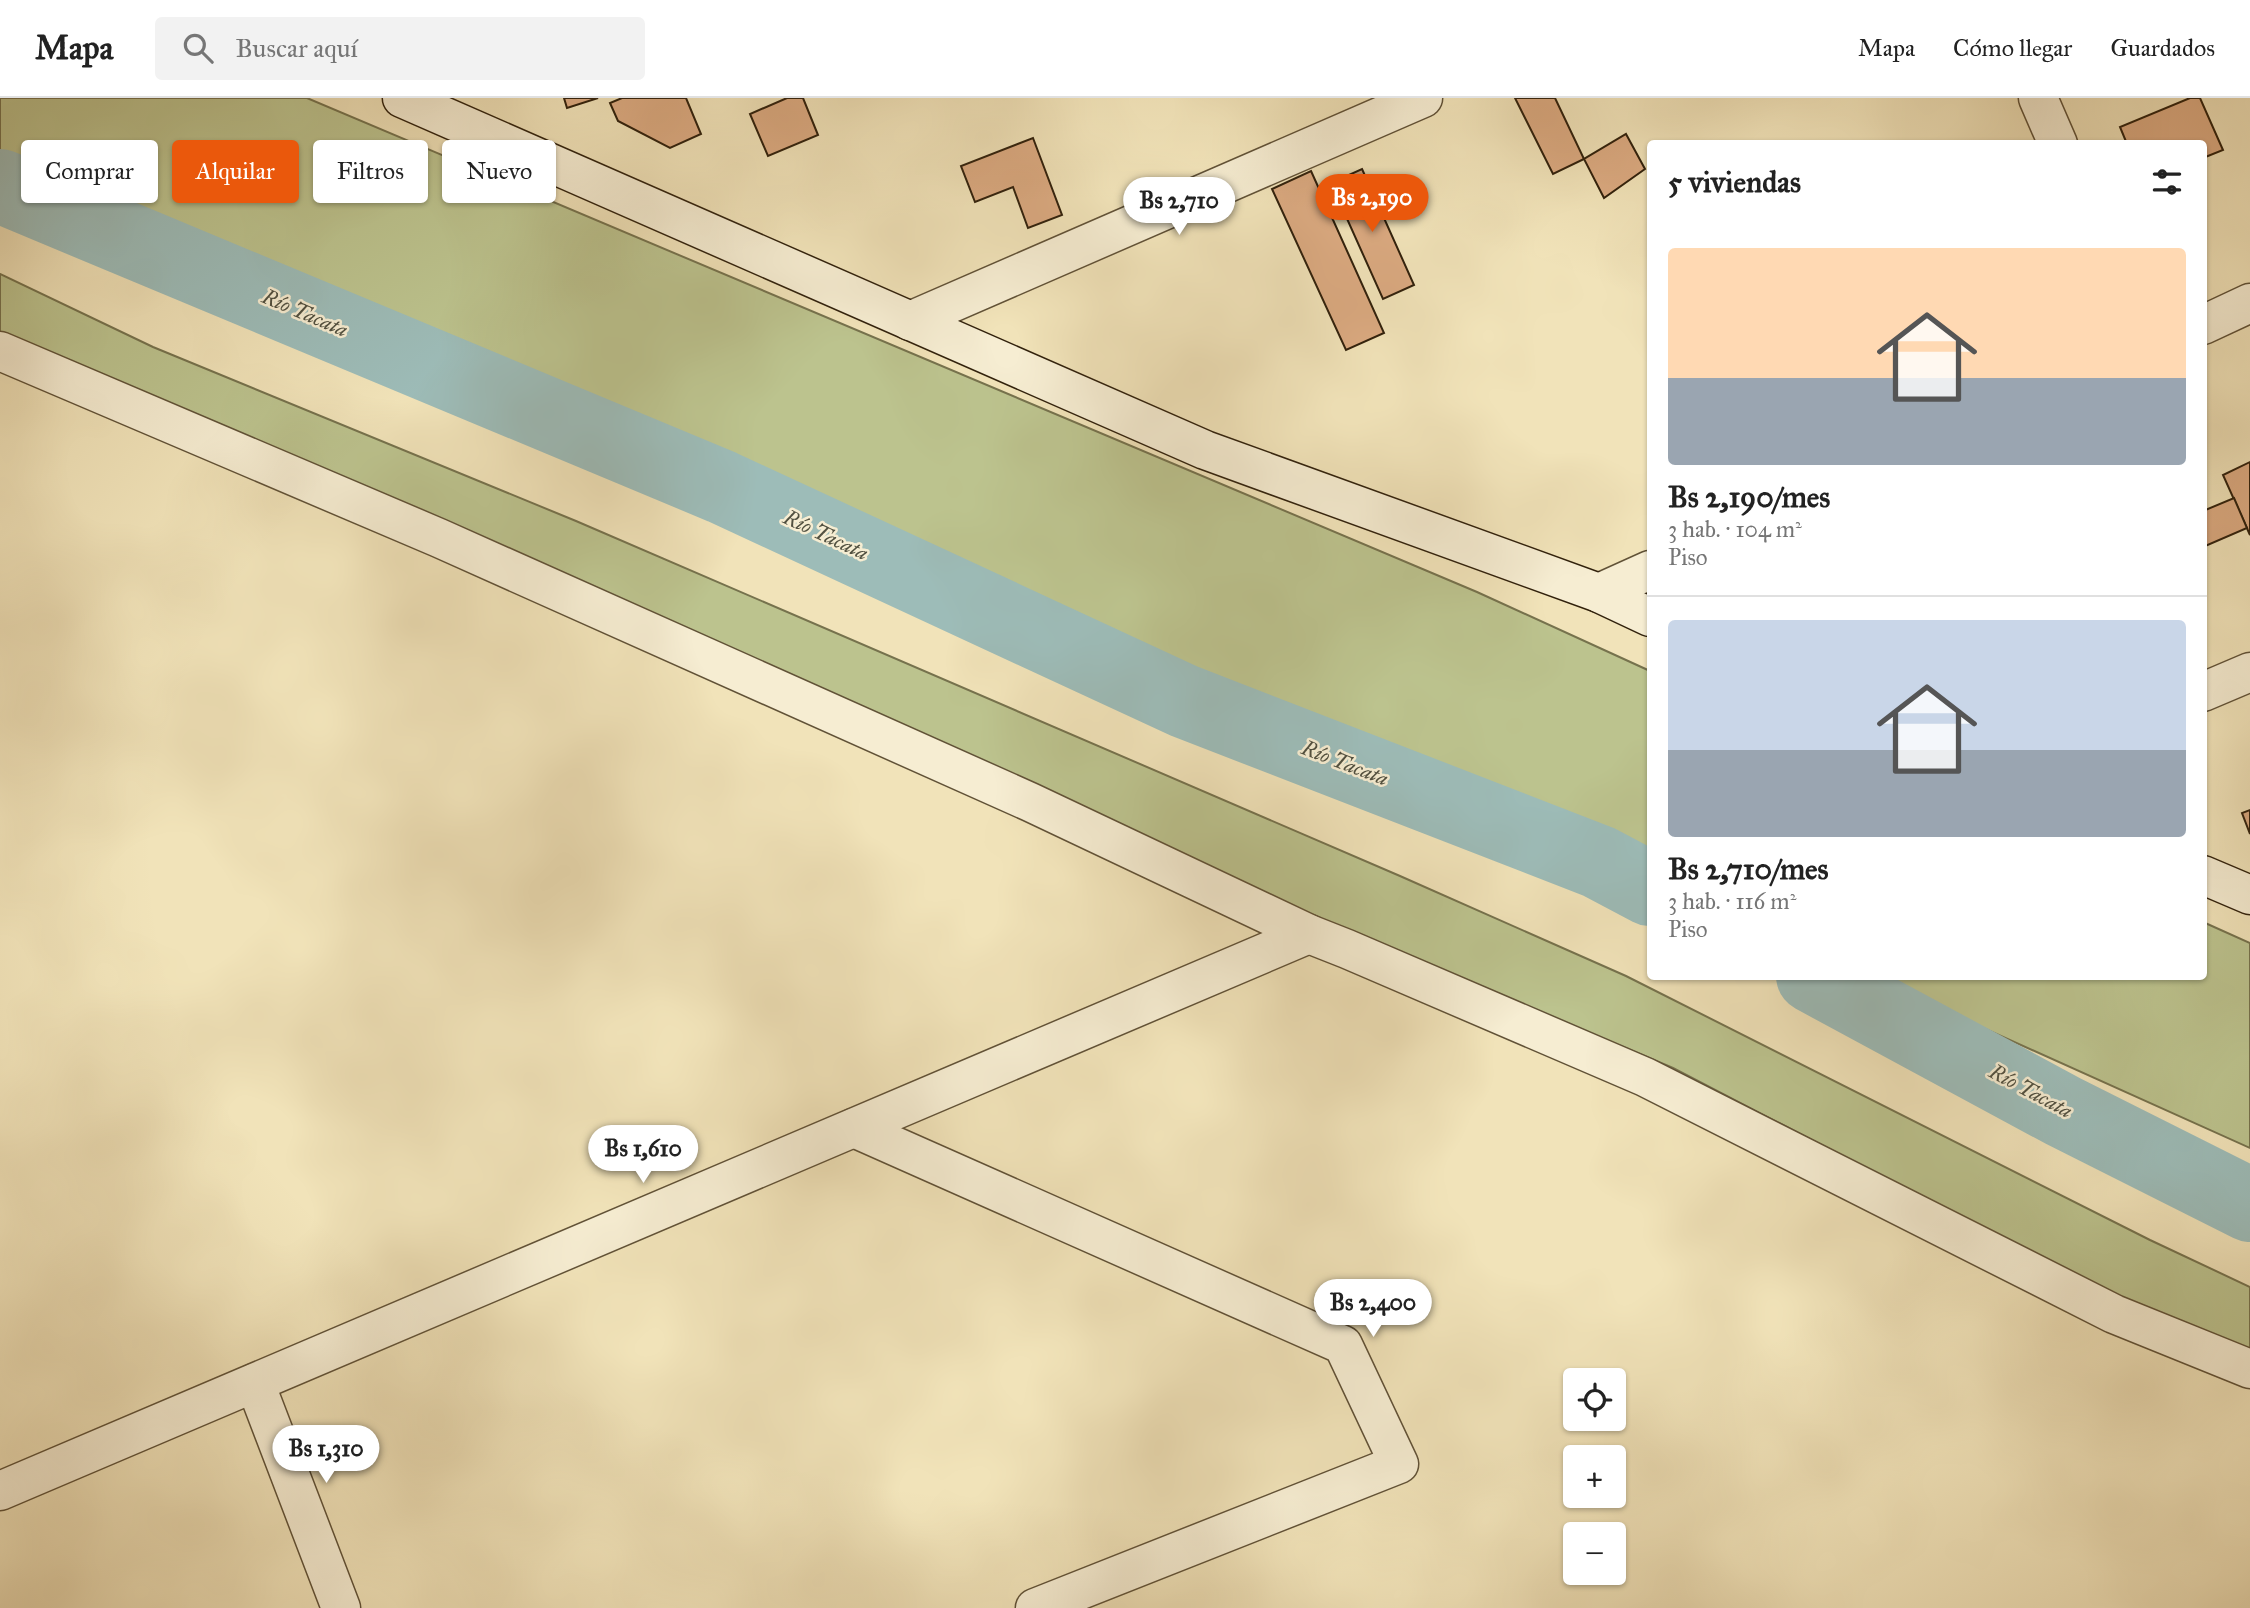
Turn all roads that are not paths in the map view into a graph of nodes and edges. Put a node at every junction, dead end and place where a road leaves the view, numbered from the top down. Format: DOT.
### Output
graph roads {
  1 [pos="402,98"];
  2 [pos="1423,98"];
  3 [pos="2038,98"];
  4 [pos="2055,140"];
  5 [pos="2250,303"];
  6 [pos="910,321"];
  7 [pos="2207,323"];
  8 [pos="0,351"];
  9 [pos="1647,571"];
  10 [pos="1599,593"];
  11 [pos="1647,616"];
  12 [pos="2250,672"];
  13 [pos="2207,690"];
  14 [pos="2207,877"];
  15 [pos="2250,895"];
  16 [pos="1309,934"];
  17 [pos="854,1128"];
  18 [pos="2250,1369"];
  19 [pos="255,1382"];
  20 [pos="0,1491"];
  21 [pos="341,1608"];
  22 [pos="1035,1608"];
  1 -- 6 [label="street"];
  2 -- 6 [label="street"];
  3 -- 4 [label="street"];
  5 -- 7 [label="street"];
  6 -- 10 [label="street"];
  8 -- 16 [label="street"];
  9 -- 10 [label="street"];
  10 -- 11 [label="street"];
  12 -- 13 [label="street"];
  14 -- 15 [label="street"];
  16 -- 17 [label="street"];
  16 -- 18 [label="street"];
  17 -- 19 [label="street"];
  17 -- 22 [label="street"];
  19 -- 20 [label="street"];
  19 -- 21 [label="street"];
}
